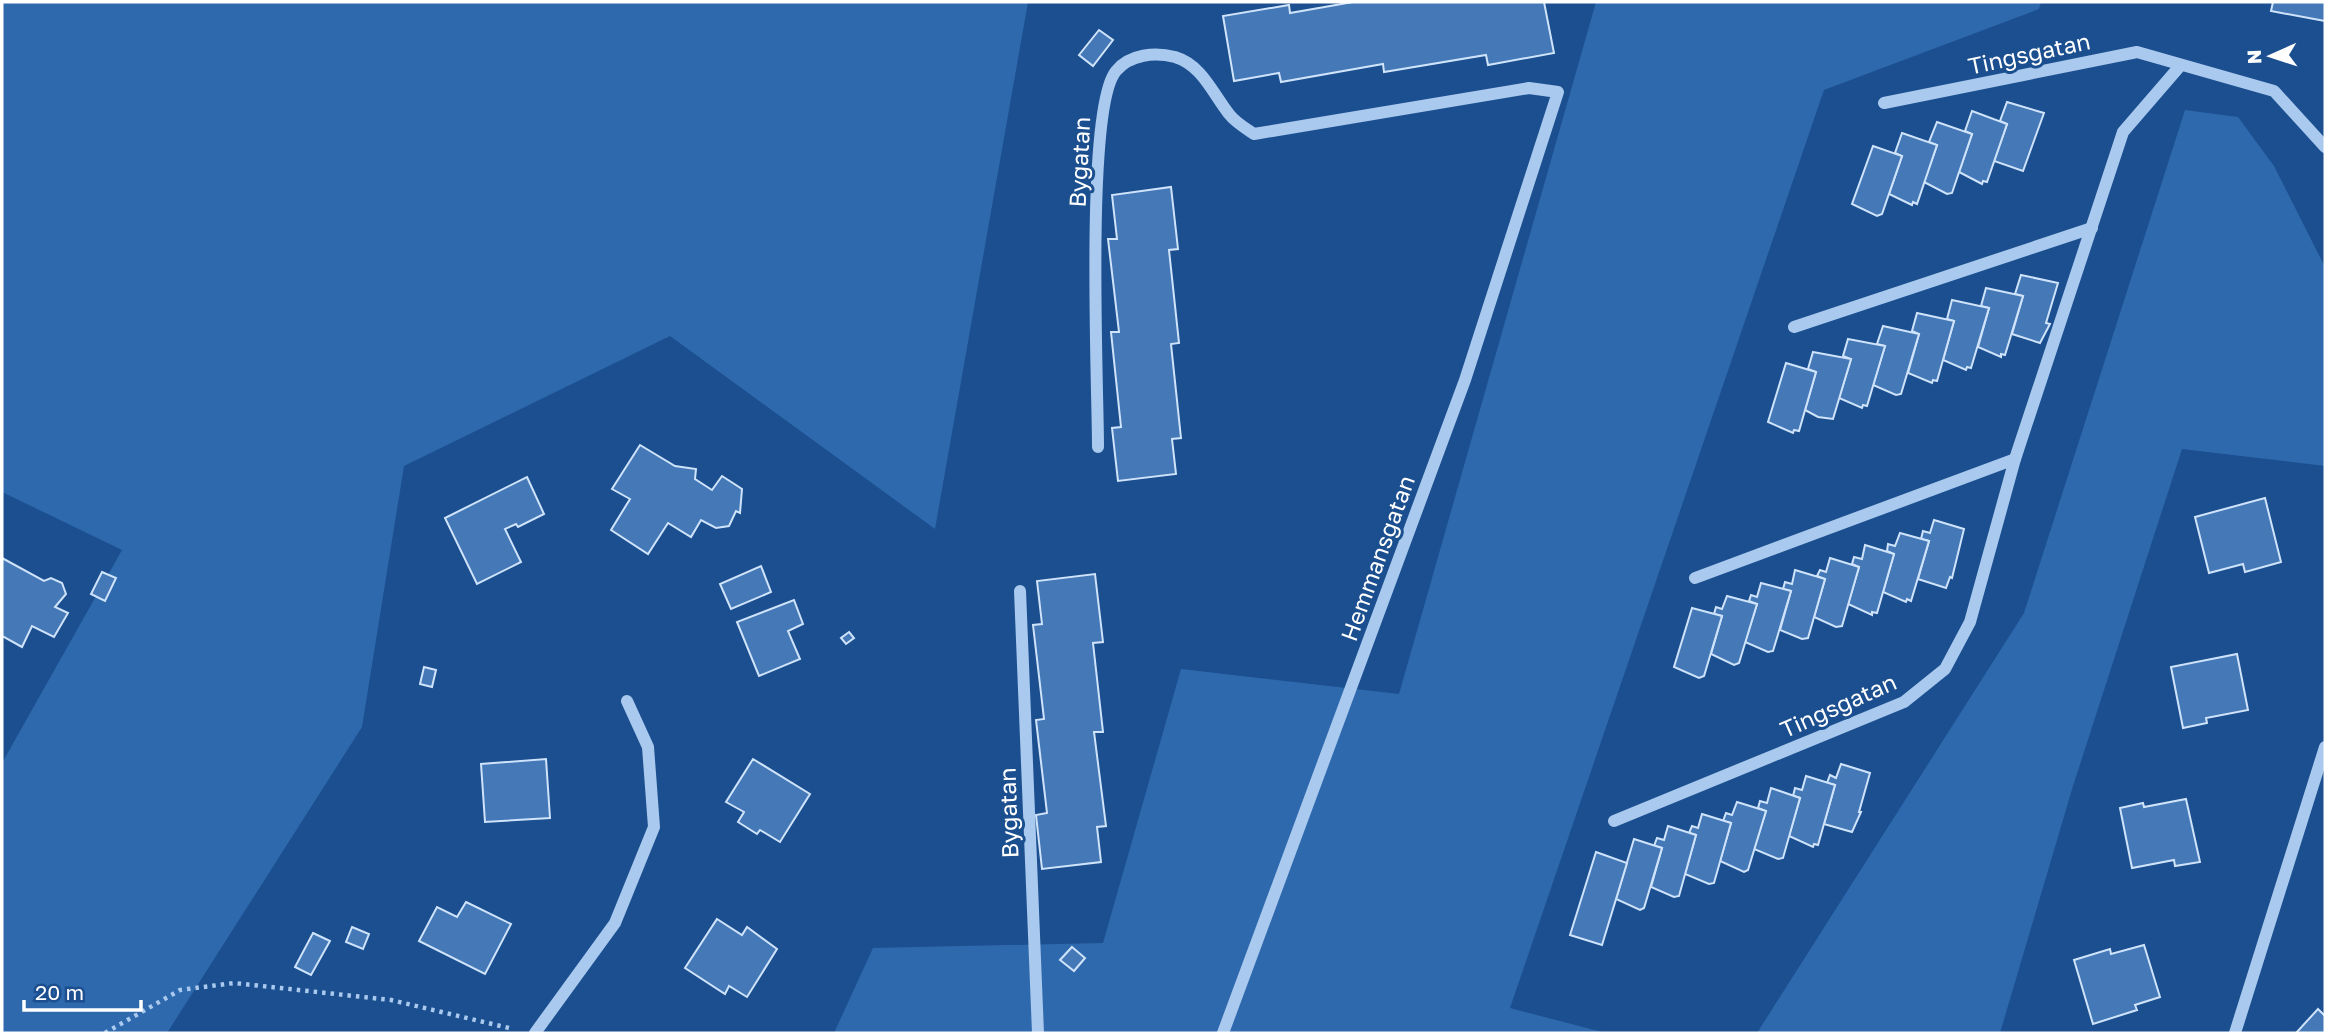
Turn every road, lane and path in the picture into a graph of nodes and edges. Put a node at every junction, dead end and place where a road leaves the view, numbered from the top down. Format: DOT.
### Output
graph roads {
  1 [pos="2180,66"];
  2 [pos="1558,92"];
  3 [pos="1884,103"];
  4 [pos="2325,147"];
  5 [pos="2092,228"];
  6 [pos="1794,327"];
  7 [pos="1098,447"];
  8 [pos="2015,458"];
  9 [pos="1695,578"];
  10 [pos="1020,591"];
  11 [pos="627,701"];
  12 [pos="2325,753"];
  13 [pos="1614,821"];
  14 [pos="518,1030"];
  15 [pos="105,1033"];
  16 [pos="535,1033"];
  17 [pos="1038,1033"];
  18 [pos="1223,1033"];
  19 [pos="2235,1033"];
  1 -- 3 [label="street, Tingsgatan"];
  1 -- 4 [label="street, Tingsgatan"];
  1 -- 5 [label="street, Tingsgatan"];
  2 -- 7 [label="street, Bygatan"];
  2 -- 18 [label="street, Hemmansgatan"];
  5 -- 6 [label="street"];
  5 -- 8 [label="street, Tingsgatan"];
  8 -- 9 [label="street"];
  8 -- 13 [label="street, Tingsgatan"];
  10 -- 17 [label="street, Bygatan"];
  11 -- 16 [label="street"];
  12 -- 19 [label="street"];
  14 -- 15 [label="path"];
}
